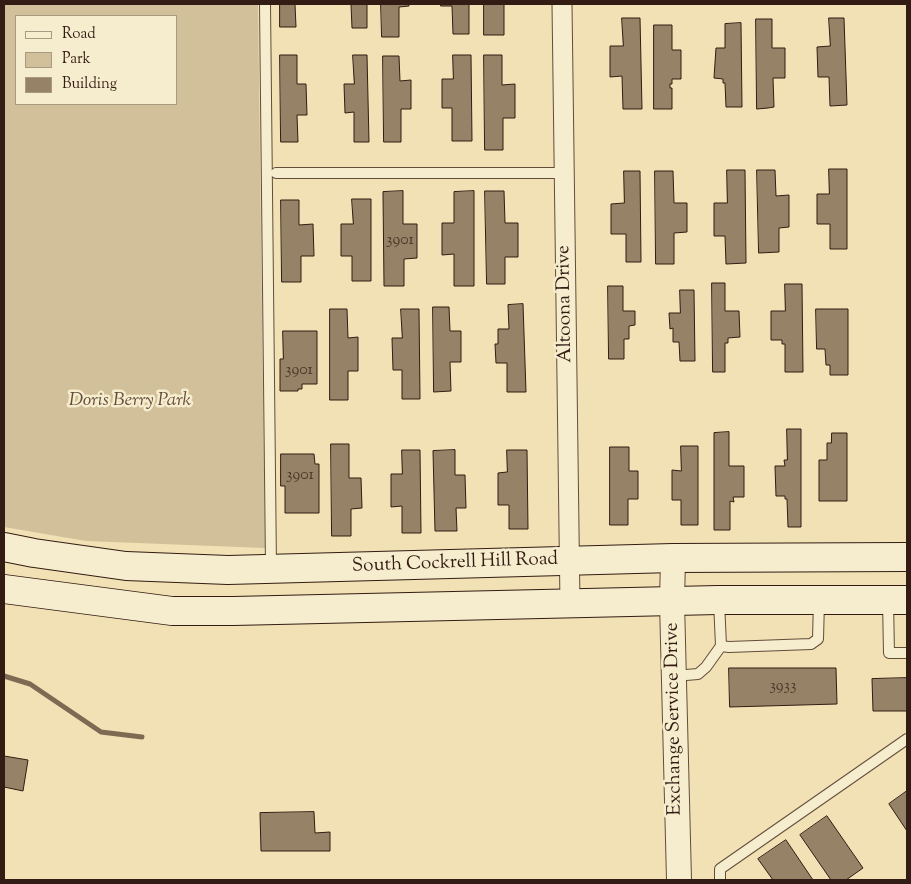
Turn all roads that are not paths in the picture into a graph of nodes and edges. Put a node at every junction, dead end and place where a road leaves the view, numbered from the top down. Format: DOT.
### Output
graph roads {
  1 [pos="265,4"];
  2 [pos="562,4"];
  3 [pos="276,173"];
  4 [pos="564,173"];
  5 [pos="4,547"];
  6 [pos="907,557"];
  7 [pos="673,558"];
  8 [pos="570,561"];
  9 [pos="271,569"];
  10 [pos="4,589"];
  11 [pos="718,600"];
  12 [pos="819,600"];
  13 [pos="898,600"];
  14 [pos="672,602"];
  15 [pos="570,604"];
  16 [pos="721,646"];
  17 [pos="907,653"];
  18 [pos="674,676"];
  19 [pos="907,739"];
  20 [pos="678,880"];
  21 [pos="720,880"];
  1 -- 9 [label="lane"];
  2 -- 4 [label="street, Altoona Drive"];
  3 -- 4 [label="lane"];
  4 -- 8 [label="street, Altoona Drive"];
  5 -- 9 [label="main road, South Cockrell Hill Road"];
  6 -- 7 [label="main road, South Cockrell Hill Road"];
  7 -- 8 [label="main road, South Cockrell Hill Road"];
  7 -- 14 [label="street, Exchange Service Drive"];
  8 -- 9 [label="main road, South Cockrell Hill Road"];
  8 -- 15 [label="street, Altoona Drive"];
  10 -- 15 [label="main road"];
  11 -- 12 [label="main road"];
  11 -- 14 [label="main road"];
  11 -- 16 [label="lane"];
  12 -- 13 [label="main road"];
  12 -- 16 [label="lane"];
  13 -- 17 [label="lane"];
  14 -- 15 [label="main road"];
  14 -- 18 [label="street, Exchange Service Drive"];
  16 -- 18 [label="lane"];
  18 -- 20 [label="street, Exchange Service Drive"];
  19 -- 21 [label="lane"];
}
